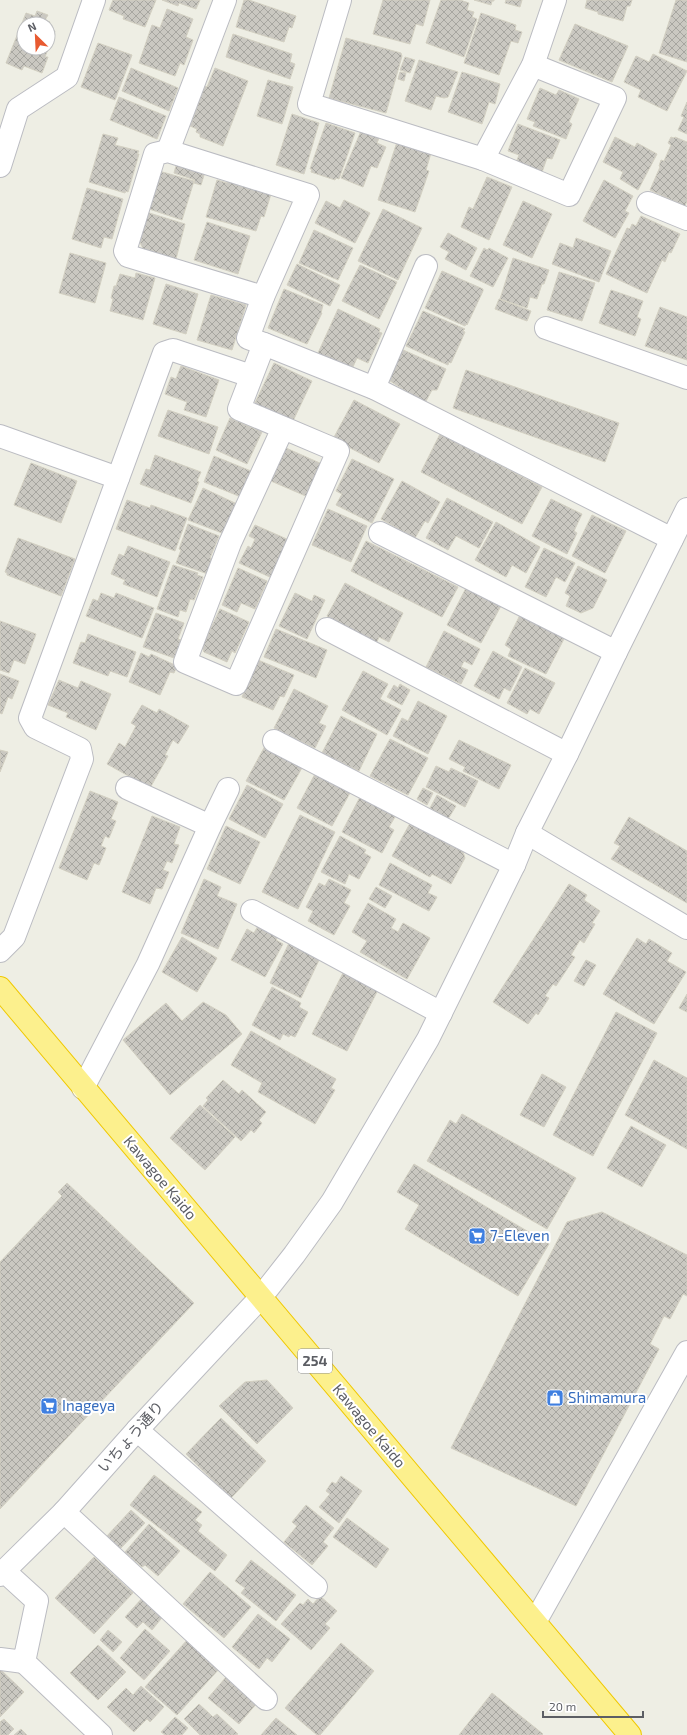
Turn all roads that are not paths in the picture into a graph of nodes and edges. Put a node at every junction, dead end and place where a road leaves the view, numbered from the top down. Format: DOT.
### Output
graph roads {
  1 [pos="94,0"];
  2 [pos="225,0"];
  3 [pos="340,0"];
  4 [pos="556,0"];
  5 [pos="532,65"];
  6 [pos="168,151"];
  7 [pos="483,159"];
  8 [pos="0,166"];
  9 [pos="648,202"];
  10 [pos="687,219"];
  11 [pos="426,266"];
  12 [pos="264,297"];
  13 [pos="546,328"];
  14 [pos="264,344"];
  15 [pos="251,376"];
  16 [pos="687,378"];
  17 [pos="374,388"];
  18 [pos="283,428"];
  19 [pos="0,436"];
  20 [pos="118,478"];
  21 [pos="687,509"];
  22 [pos="380,533"];
  23 [pos="672,539"];
  24 [pos="326,629"];
  25 [pos="616,652"];
  26 [pos="274,741"];
  27 [pos="567,754"];
  28 [pos="126,788"];
  29 [pos="228,789"];
  30 [pos="210,826"];
  31 [pos="527,833"];
  32 [pos="514,865"];
  33 [pos="252,912"];
  34 [pos="687,928"];
  35 [pos="0,951"];
  36 [pos="0,988"];
  37 [pos="441,1013"];
  38 [pos="83,1088"];
  39 [pos="260,1297"];
  40 [pos="687,1352"];
  41 [pos="137,1430"];
  42 [pos="64,1512"];
  43 [pos="2,1573"];
  44 [pos="316,1588"];
  45 [pos="535,1622"];
  46 [pos="0,1659"];
  47 [pos="24,1662"];
  48 [pos="266,1699"];
  49 [pos="101,1735"];
  50 [pos="630,1735"];
  1 -- 8 [label="street"];
  2 -- 6 [label="street"];
  3 -- 7 [label="street"];
  4 -- 5 [label="street"];
  5 -- 7 [label="street"];
  5 -- 7 [label="street"];
  6 -- 12 [label="street"];
  6 -- 12 [label="street"];
  9 -- 10 [label="street"];
  11 -- 17 [label="street"];
  12 -- 14 [label="street"];
  13 -- 16 [label="street"];
  14 -- 15 [label="street"];
  14 -- 17 [label="street"];
  15 -- 18 [label="street"];
  15 -- 20 [label="street"];
  17 -- 23 [label="street"];
  18 -- 18 [label="street"];
  19 -- 20 [label="street"];
  20 -- 35 [label="street"];
  21 -- 23 [label="street, いちょう通り"];
  22 -- 25 [label="street"];
  23 -- 25 [label="street, いちょう通り"];
  24 -- 27 [label="street"];
  25 -- 27 [label="street, いちょう通り"];
  26 -- 32 [label="street"];
  27 -- 31 [label="street, いちょう通り"];
  28 -- 30 [label="street"];
  29 -- 30 [label="street"];
  30 -- 38 [label="street"];
  31 -- 32 [label="street, いちょう通り"];
  31 -- 34 [label="street"];
  32 -- 37 [label="street, いちょう通り"];
  33 -- 37 [label="street"];
  36 -- 38 [label="highway, Kawagoe Kaido / 254"];
  37 -- 39 [label="street, いちょう通り"];
  38 -- 39 [label="highway, Kawagoe Kaido / 254"];
  39 -- 41 [label="street, いちょう通り"];
  39 -- 45 [label="highway, Kawagoe Kaido / 254"];
  40 -- 45 [label="street"];
  41 -- 42 [label="street, いちょう通り"];
  41 -- 44 [label="street"];
  42 -- 43 [label="street, いちょう通り"];
  42 -- 48 [label="street"];
  43 -- 47 [label="street"];
  45 -- 50 [label="highway, Kawagoe Kaido / 254"];
  46 -- 47 [label="street"];
  47 -- 49 [label="street"];
}
